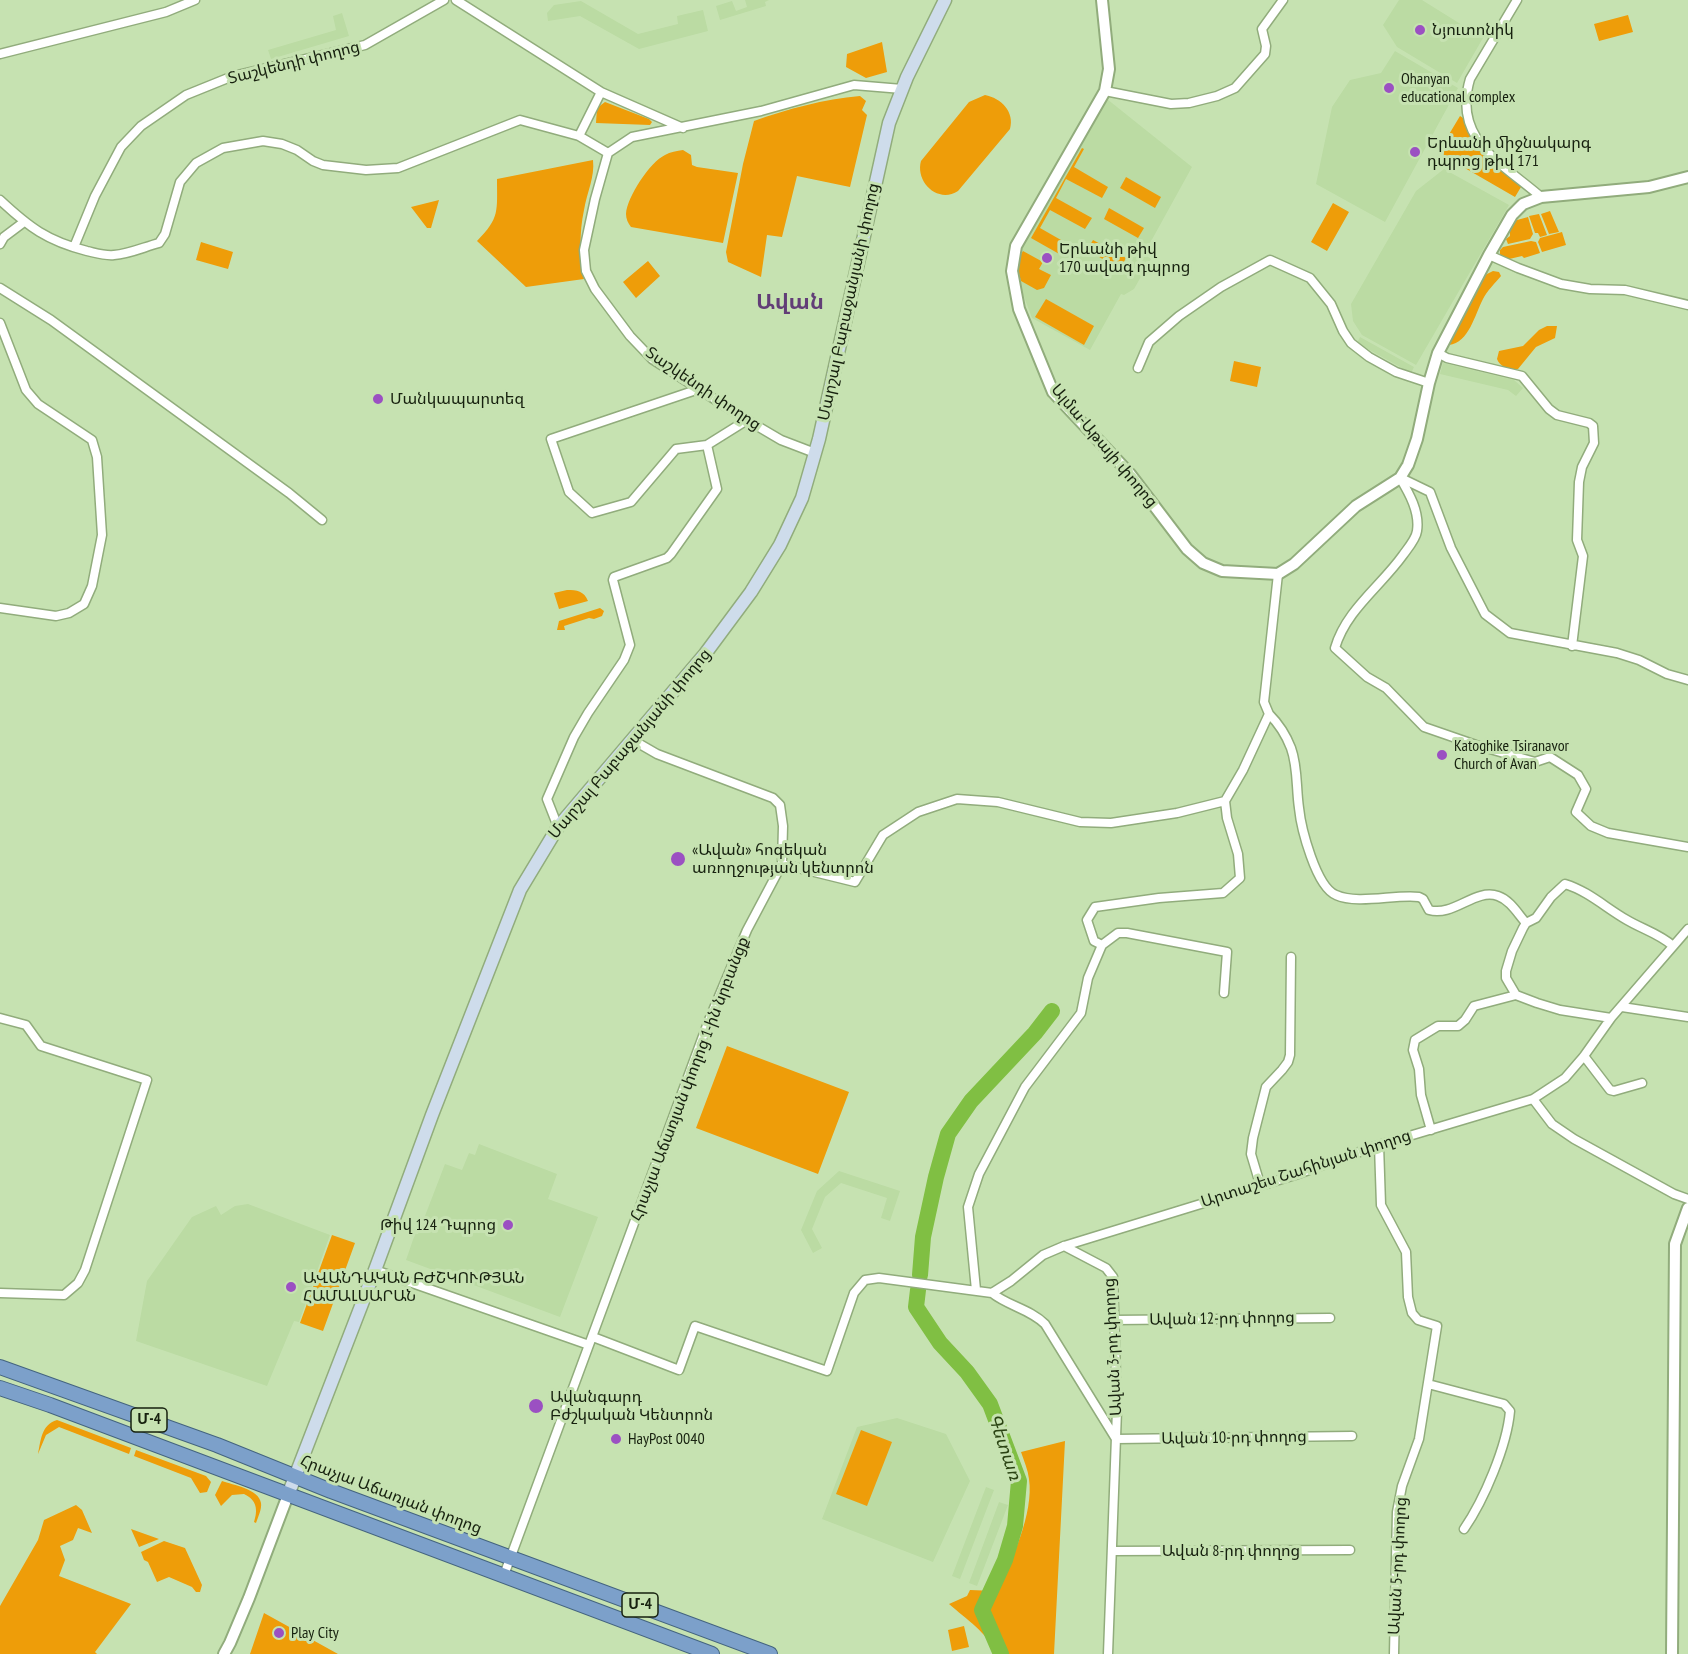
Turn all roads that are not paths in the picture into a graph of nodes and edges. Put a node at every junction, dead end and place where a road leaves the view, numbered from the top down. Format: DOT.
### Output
graph roads {
  1 [pos="195,0"];
  2 [pos="444,0"];
  3 [pos="456,0"];
  4 [pos="945,0"];
  5 [pos="1102,0"];
  6 [pos="1283,0"];
  7 [pos="1517,0"];
  8 [pos="0,54"];
  9 [pos="902,89"];
  10 [pos="601,92"];
  11 [pos="1105,92"];
  12 [pos="684,128"];
  13 [pos="579,136"];
  14 [pos="608,153"];
  15 [pos="1688,177"];
  16 [pos="1541,197"];
  17 [pos="0,200"];
  18 [pos="24,222"];
  19 [pos="0,244"];
  20 [pos="74,248"];
  21 [pos="1489,255"];
  22 [pos="0,288"];
  23 [pos="1688,305"];
  24 [pos="0,323"];
  25 [pos="1438,353"];
  26 [pos="1138,368"];
  27 [pos="1429,383"];
  28 [pos="699,389"];
  29 [pos="747,420"];
  30 [pos="707,445"];
  31 [pos="815,453"];
  32 [pos="1401,478"];
  33 [pos="322,520"];
  34 [pos="1278,574"];
  35 [pos="0,608"];
  36 [pos="1572,646"];
  37 [pos="1688,680"];
  38 [pos="1269,714"];
  39 [pos="631,739"];
  40 [pos="1225,801"];
  41 [pos="558,827"];
  42 [pos="1688,847"];
  43 [pos="782,864"];
  44 [pos="1526,923"];
  45 [pos="1688,930"];
  46 [pos="1102,945"];
  47 [pos="1673,945"];
  48 [pos="1291,957"];
  49 [pos="1224,993"];
  50 [pos="1516,995"];
  51 [pos="1622,1007"];
  52 [pos="1688,1017"];
  53 [pos="0,1018"];
  54 [pos="1611,1018"];
  55 [pos="1584,1056"];
  56 [pos="1642,1083"];
  57 [pos="1533,1099"];
  58 [pos="1431,1130"];
  59 [pos="1380,1146"];
  60 [pos="1260,1184"];
  61 [pos="1688,1199"];
  62 [pos="1688,1208"];
  63 [pos="1064,1246"];
  64 [pos="375,1270"];
  65 [pos="976,1290"];
  66 [pos="0,1293"];
  67 [pos="992,1293"];
  68 [pos="1330,1318"];
  69 [pos="1113,1320"];
  70 [pos="591,1341"];
  71 [pos="1,1365"];
  72 [pos="1428,1384"];
  73 [pos="0,1388"];
  74 [pos="1352,1436"];
  75 [pos="1116,1439"];
  76 [pos="296,1477"];
  77 [pos="288,1495"];
  78 [pos="1464,1529"];
  79 [pos="1350,1550"];
  80 [pos="1112,1551"];
  81 [pos="511,1557"];
  82 [pos="504,1575"];
  83 [pos="224,1654"];
  84 [pos="712,1654"];
  85 [pos="770,1654"];
  86 [pos="1108,1654"];
  87 [pos="1394,1654"];
  88 [pos="1672,1654"];
  1 -- 8 [label="street"];
  2 -- 20 [label="street, Տաշկենդի փողոց"];
  3 -- 10 [label="street"];
  4 -- 9 [label="main road, Մարշալ Բաբաջանյանի փողոց"];
  5 -- 11 [label="street, Ալմա-Աթայի փողոց"];
  6 -- 11 [label="street"];
  7 -- 16 [label="street"];
  9 -- 12 [label="street"];
  9 -- 31 [label="main road, Մարշալ Բաբաջանյանի փողոց"];
  10 -- 12 [label="street"];
  10 -- 13 [label="street"];
  11 -- 34 [label="street, Ալմա-Աթայի փողոց"];
  12 -- 14 [label="street"];
  13 -- 14 [label="street"];
  13 -- 20 [label="street"];
  14 -- 28 [label="street, Տաշկենդի փողոց"];
  15 -- 16 [label="street"];
  16 -- 21 [label="street"];
  17 -- 18 [label="street"];
  18 -- 19 [label="street"];
  18 -- 20 [label="street"];
  21 -- 23 [label="street"];
  21 -- 25 [label="street"];
  22 -- 33 [label="street"];
  24 -- 35 [label="street"];
  25 -- 27 [label="street"];
  25 -- 36 [label="street"];
  26 -- 27 [label="street"];
  27 -- 32 [label="street"];
  28 -- 29 [label="street, Տաշկենդի փողոց"];
  28 -- 30 [label="street"];
  29 -- 30 [label="street"];
  29 -- 31 [label="street, Տաշկենդի փողոց"];
  30 -- 41 [label="street"];
  31 -- 39 [label="main road, Մարշալ Բաբաջանյանի փողոց"];
  32 -- 34 [label="street"];
  32 -- 36 [label="street"];
  32 -- 42 [label="street"];
  34 -- 38 [label="street"];
  36 -- 37 [label="street"];
  38 -- 40 [label="street"];
  38 -- 44 [label="street"];
  39 -- 41 [label="main road, Մարշալ Բաբաջանյանի փողոց"];
  39 -- 43 [label="street"];
  40 -- 43 [label="street"];
  40 -- 46 [label="street"];
  41 -- 64 [label="main road, Մարշալ Բաբաջանյանի փողոց"];
  43 -- 70 [label="street, Հրաչյա Աճառյան փողոց 1-ին նրբանցք"];
  44 -- 47 [label="street"];
  44 -- 50 [label="street"];
  45 -- 47 [label="street, Արտաշես Շահինյան փողոց"];
  46 -- 49 [label="street"];
  46 -- 65 [label="street"];
  47 -- 51 [label="street, Արտաշես Շահինյան փողոց"];
  48 -- 60 [label="street"];
  50 -- 54 [label="street"];
  50 -- 58 [label="street"];
  51 -- 52 [label="street"];
  51 -- 54 [label="street, Արտաշես Շահինյան փողոց"];
  53 -- 66 [label="street"];
  54 -- 55 [label="street, Արտաշես Շահինյան փողոց"];
  55 -- 56 [label="street"];
  55 -- 57 [label="street, Արտաշես Շահինյան փողոց"];
  57 -- 58 [label="street, Արտաշես Շահինյան փողոց"];
  57 -- 61 [label="street"];
  58 -- 59 [label="street, Արտաշես Շահինյան փողոց"];
  59 -- 60 [label="street, Արտաշես Շահինյան փողոց"];
  59 -- 72 [label="street, Ավան 5-րդ փողոց"];
  60 -- 63 [label="street, Արտաշես Շահինյան փողոց"];
  62 -- 88 [label="street"];
  63 -- 67 [label="street, Արտաշես Շահինյան փողոց"];
  63 -- 69 [label="street, Ավան 3-րդ փողոց"];
  64 -- 70 [label="street"];
  64 -- 76 [label="main road, Մարշալ Բաբաջանյանի փողոց"];
  65 -- 67 [label="street"];
  65 -- 70 [label="street"];
  67 -- 75 [label="street, Ավան 3-րդ փողոց"];
  68 -- 69 [label="street, Ավան 12-րդ փողոց"];
  69 -- 75 [label="street, Ավան 3-րդ փողոց"];
  70 -- 81 [label="street, Հրաչյա Աճառյան փողոց 1-ին նրբանցք"];
  71 -- 76 [label="highway, Հրաչյա Աճառյան փողոց / Մ-4"];
  72 -- 78 [label="street"];
  72 -- 87 [label="street, Ավան 5-րդ փողոց"];
  73 -- 77 [label="highway, Մ-4"];
  74 -- 75 [label="street, Ավան 10-րդ փողոց"];
  75 -- 80 [label="street, Ավան 3-րդ փողոց"];
  76 -- 77 [label="main road, Մարշալ Բաբաջանյանի փողոց"];
  76 -- 81 [label="highway, Հրաչյա Աճառյան փողոց / Մ-4"];
  77 -- 82 [label="highway, Մ-4"];
  77 -- 83 [label="street, Մարշալ Բաբաջանյանի փողոց"];
  79 -- 80 [label="street, Ավան 8-րդ փողոց"];
  80 -- 86 [label="street, Ավան 3-րդ փողոց"];
  81 -- 82 [label="street, Հրաչյա Աճառյան փողոց 1-ին նրբանցք"];
  81 -- 85 [label="highway, Հրաչյա Աճառյան փողոց / Մ-4"];
  82 -- 84 [label="highway, Մ-4"];
}
